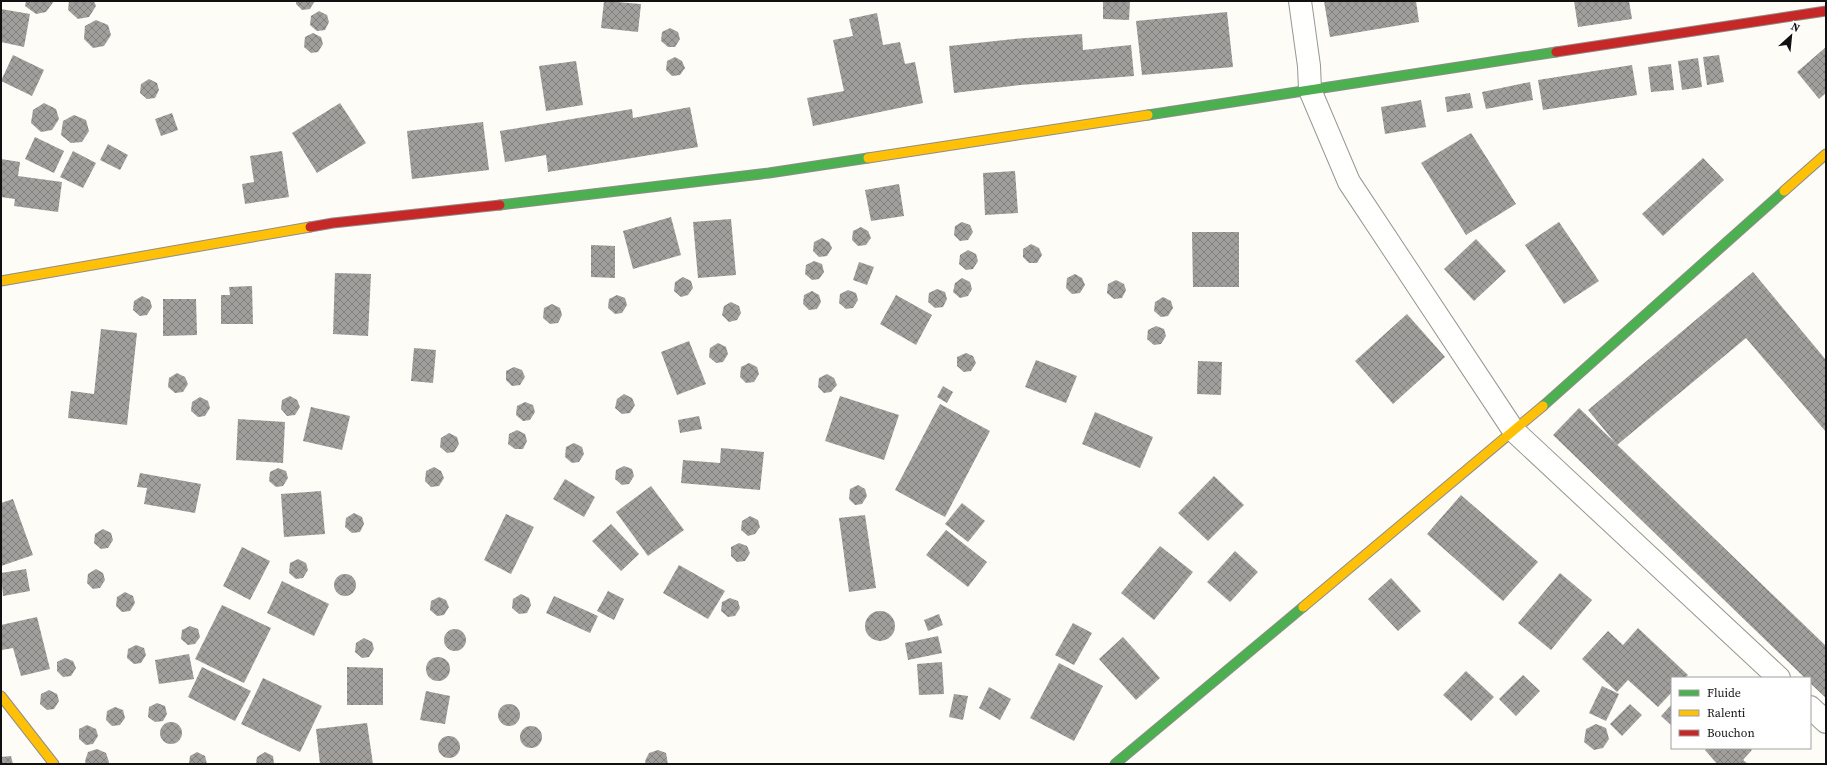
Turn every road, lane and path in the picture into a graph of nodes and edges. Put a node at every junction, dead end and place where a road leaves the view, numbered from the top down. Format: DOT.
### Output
graph roads {
  1 [pos="1300,1"];
  2 [pos="1826,11"];
  3 [pos="1310,90"];
  4 [pos="1824,159"];
  5 [pos="1,281"];
  6 [pos="1514,431"];
  7 [pos="1778,677"];
  8 [pos="1,696"];
  9 [pos="1811,708"];
  10 [pos="1826,722"];
  11 [pos="54,764"];
  12 [pos="1115,764"];
  1 -- 3 [label="street"];
  2 -- 3 [label="main road"];
  3 -- 5 [label="main road"];
  3 -- 6 [label="street"];
  4 -- 6 [label="main road"];
  6 -- 7 [label="street"];
  6 -- 12 [label="main road"];
  8 -- 11 [label="main road"];
  9 -- 10 [label="street"];
}
